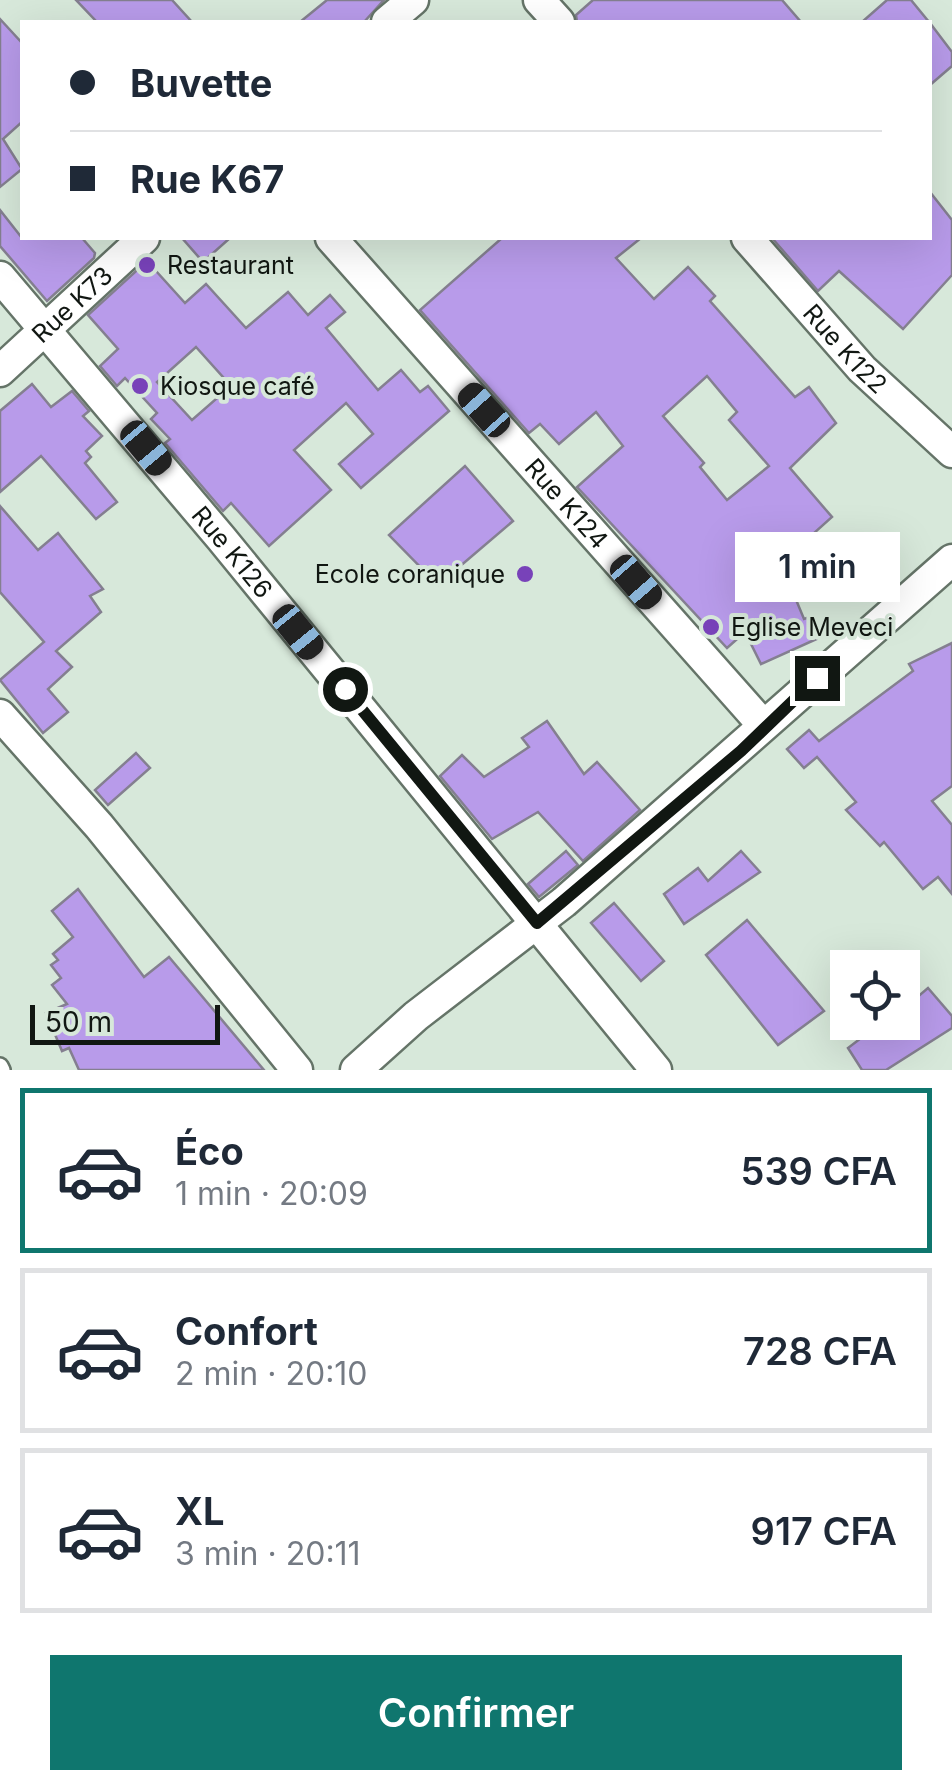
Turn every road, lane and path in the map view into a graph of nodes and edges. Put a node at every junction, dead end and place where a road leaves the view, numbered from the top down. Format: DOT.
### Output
graph roads {
  1 [pos="413,0"];
  2 [pos="539,0"];
  3 [pos="389,20"];
  4 [pos="556,20"];
  5 [pos="142,240"];
  6 [pos="334,240"];
  7 [pos="748,240"];
  8 [pos="0,277"];
  9 [pos="46,330"];
  10 [pos="0,370"];
  11 [pos="952,452"];
  12 [pos="952,560"];
  13 [pos="0,715"];
  14 [pos="763,725"];
  15 [pos="537,923"];
  16 [pos="297,1070"];
  17 [pos="356,1070"];
  18 [pos="656,1070"];
  1 -- 3 [label="street"];
  2 -- 4 [label="street"];
  5 -- 9 [label="street, Rue K73"];
  6 -- 14 [label="street, Rue K124"];
  7 -- 11 [label="street, Rue K122"];
  8 -- 9 [label="street, Rue K126"];
  9 -- 10 [label="street, Rue K73"];
  9 -- 15 [label="street, Rue K126"];
  12 -- 14 [label="street"];
  13 -- 16 [label="street"];
  14 -- 15 [label="street"];
  15 -- 17 [label="street"];
  15 -- 18 [label="street, Rue K126"];
}
